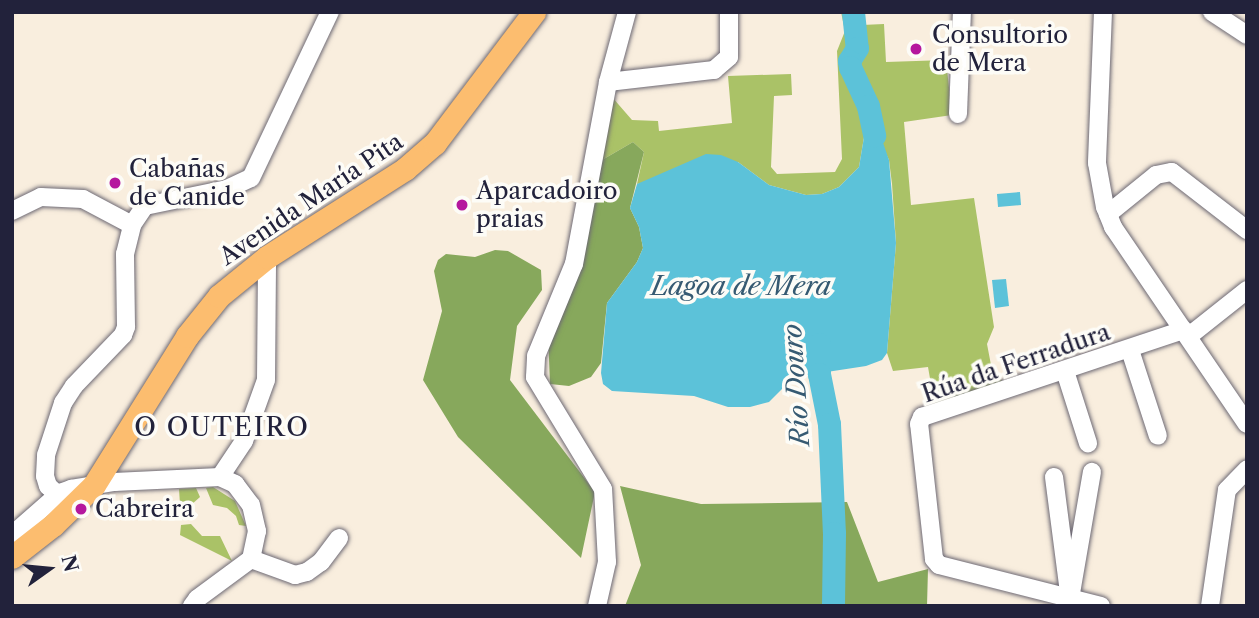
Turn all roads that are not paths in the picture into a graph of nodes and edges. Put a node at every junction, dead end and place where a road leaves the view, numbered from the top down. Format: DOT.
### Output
graph roads {
  1 [pos="330,12"];
  2 [pos="534,12"];
  3 [pos="627,12"];
  4 [pos="729,12"];
  5 [pos="962,12"];
  6 [pos="1103,12"];
  7 [pos="1212,12"];
  8 [pos="1247,34"];
  9 [pos="608,82"];
  10 [pos="958,114"];
  11 [pos="12,211"];
  12 [pos="1108,214"];
  13 [pos="132,225"];
  14 [pos="1247,230"];
  15 [pos="267,257"];
  16 [pos="1247,290"];
  17 [pos="1186,333"];
  18 [pos="1130,350"];
  19 [pos="1065,371"];
  20 [pos="1247,424"];
  21 [pos="1158,436"];
  22 [pos="1088,443"];
  23 [pos="1092,472"];
  24 [pos="1245,473"];
  25 [pos="220,477"];
  26 [pos="1054,477"];
  27 [pos="94,485"];
  28 [pos="58,495"];
  29 [pos="12,535"];
  30 [pos="340,538"];
  31 [pos="12,557"];
  32 [pos="251,559"];
  33 [pos="1070,599"];
  34 [pos="192,606"];
  35 [pos="597,606"];
  36 [pos="1101,606"];
  37 [pos="1210,606"];
  1 -- 13 [label="street"];
  2 -- 15 [label="main road, Avenida María Pita"];
  3 -- 9 [label="street"];
  4 -- 9 [label="street"];
  5 -- 10 [label="street"];
  6 -- 12 [label="street"];
  7 -- 8 [label="street"];
  9 -- 35 [label="street"];
  11 -- 13 [label="street"];
  12 -- 14 [label="street"];
  12 -- 17 [label="street"];
  13 -- 28 [label="street"];
  15 -- 25 [label="street"];
  15 -- 27 [label="main road, Avenida María Pita"];
  16 -- 17 [label="street, Rúa da Ferradura"];
  17 -- 18 [label="street, Rúa da Ferradura"];
  17 -- 20 [label="street"];
  18 -- 19 [label="street, Rúa da Ferradura"];
  18 -- 21 [label="street"];
  19 -- 22 [label="street"];
  19 -- 33 [label="street, Rúa da Ferradura"];
  23 -- 33 [label="street"];
  24 -- 37 [label="street"];
  25 -- 27 [label="street"];
  25 -- 32 [label="street"];
  26 -- 33 [label="street"];
  27 -- 28 [label="street"];
  27 -- 31 [label="main road, Avenida María Pita"];
  28 -- 29 [label="street"];
  30 -- 32 [label="street"];
  32 -- 34 [label="street"];
  33 -- 36 [label="street, Rúa da Ferradura"];
}
